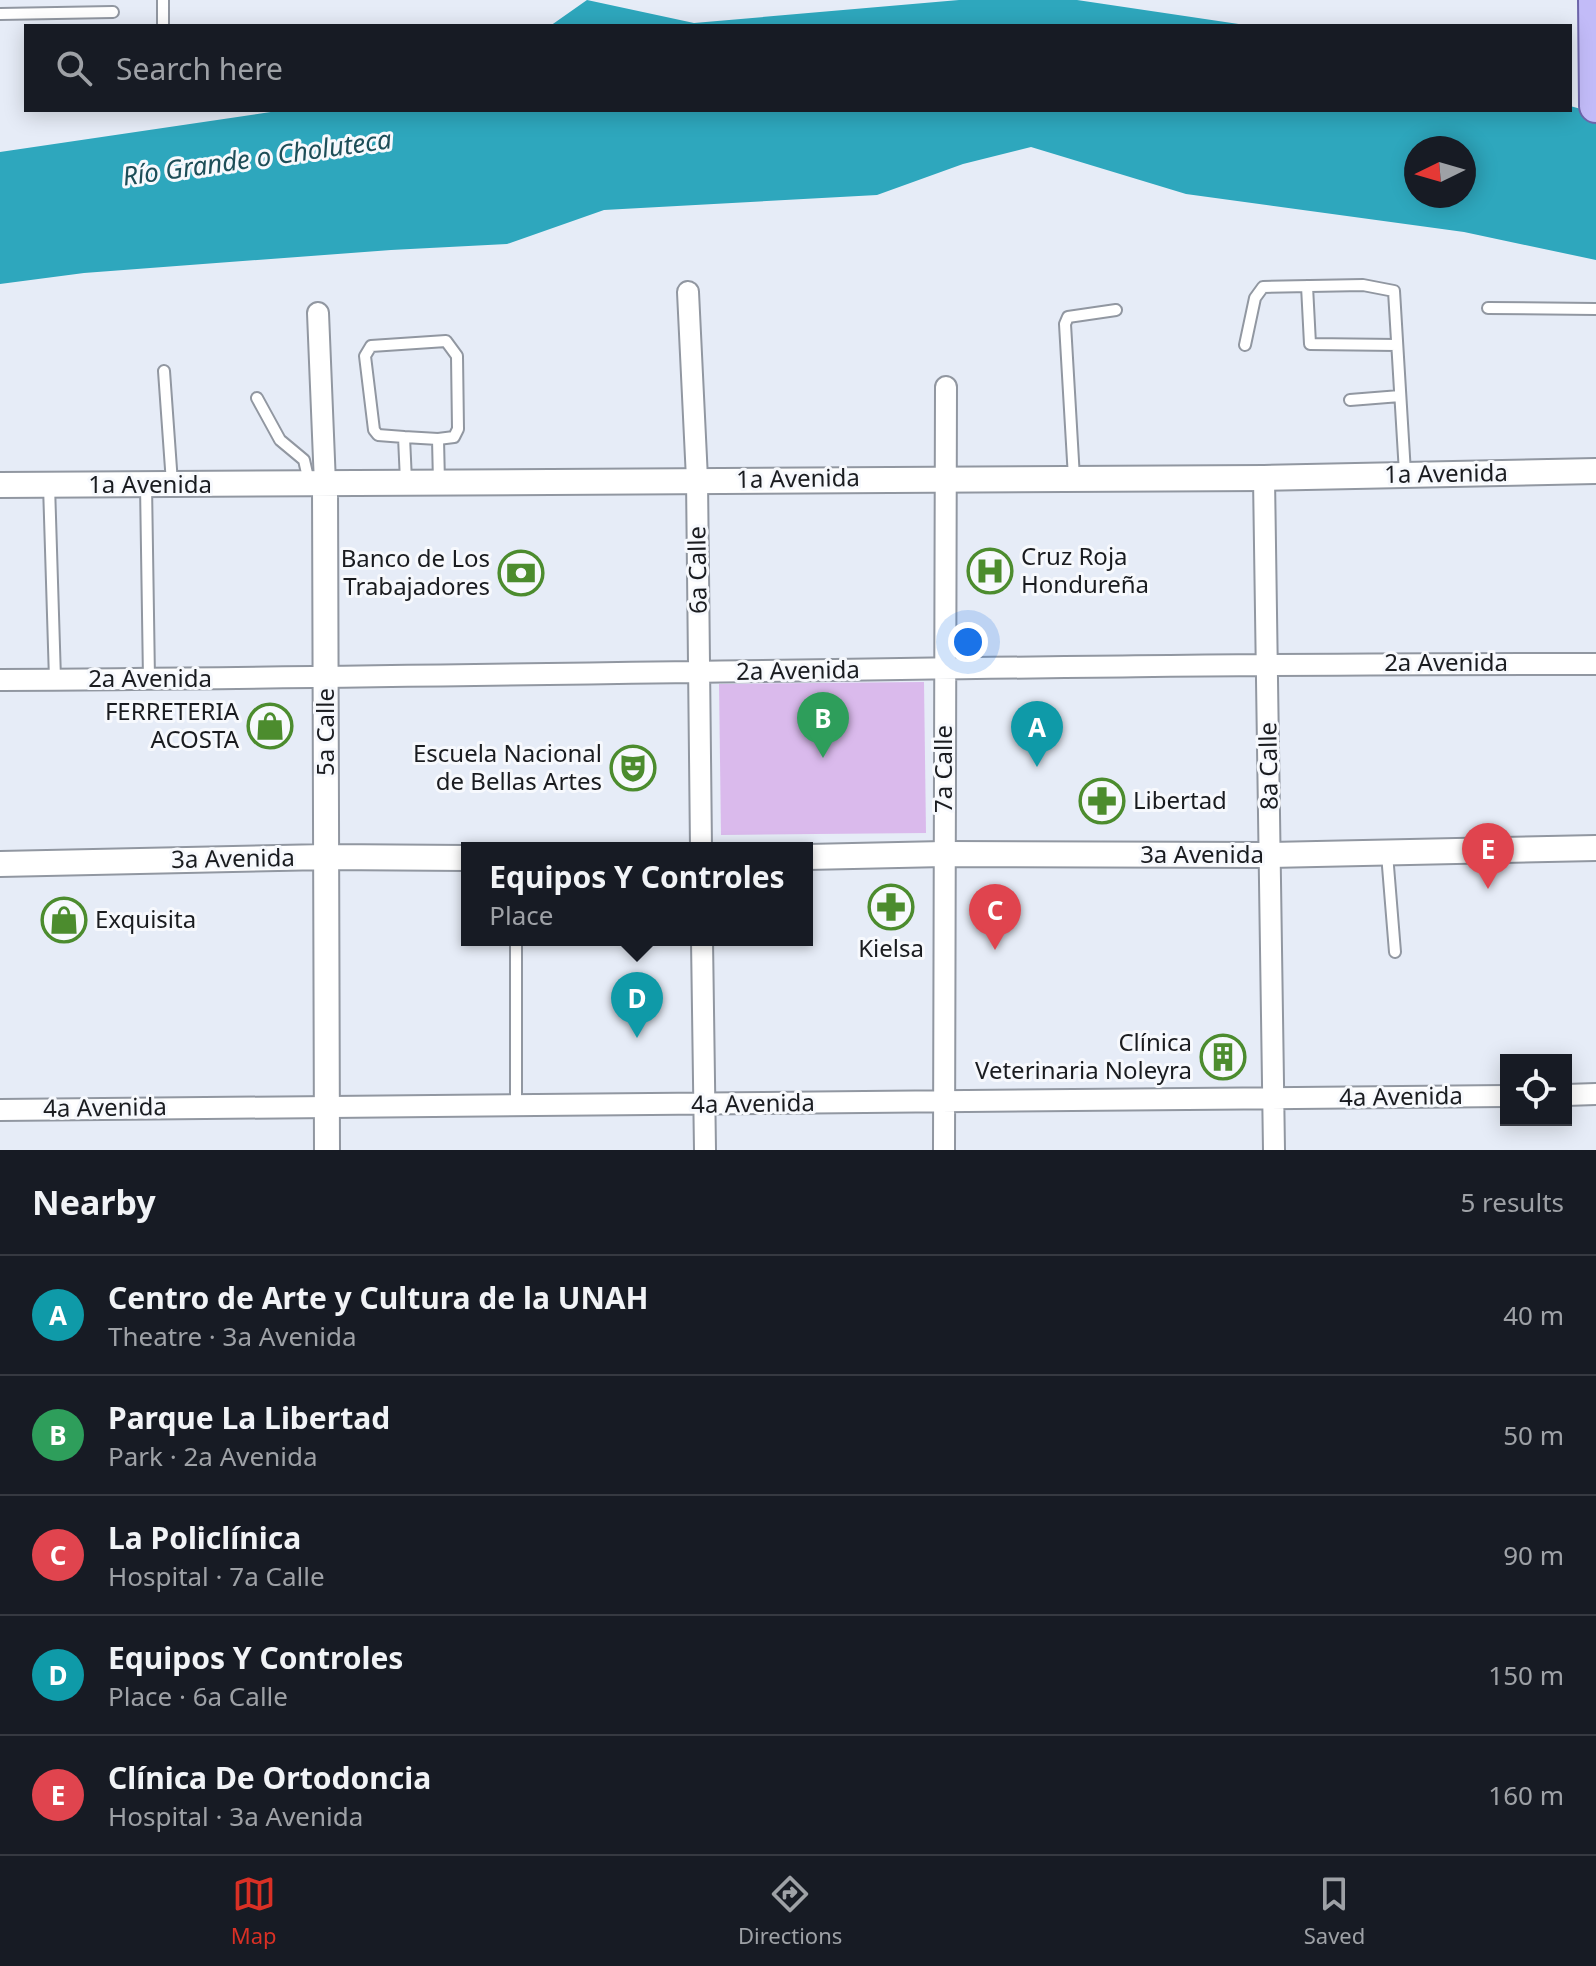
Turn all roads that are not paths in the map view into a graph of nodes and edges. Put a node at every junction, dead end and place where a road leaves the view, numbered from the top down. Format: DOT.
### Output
graph roads {
  1 [pos="163,0"];
  2 [pos="1586,0"];
  3 [pos="1595,0"];
  4 [pos="113,12"];
  5 [pos="0,14"];
  6 [pos="163,24"];
  7 [pos="1594,46"];
  8 [pos="1596,106"];
  9 [pos="1307,286"];
  10 [pos="688,292"];
  11 [pos="1488,308"];
  12 [pos="1596,309"];
  13 [pos="1116,310"];
  14 [pos="318,313"];
  15 [pos="1245,345"];
  16 [pos="1397,345"];
  17 [pos="164,371"];
  18 [pos="946,387"];
  19 [pos="1400,396"];
  20 [pos="257,398"];
  21 [pos="1350,400"];
  22 [pos="404,437"];
  23 [pos="438,439"];
  24 [pos="1596,471"];
  25 [pos="1405,475"];
  26 [pos="944,477"];
  27 [pos="1074,478"];
  28 [pos="1264,478"];
  29 [pos="697,479"];
  30 [pos="406,483"];
  31 [pos="439,483"];
  32 [pos="317,484"];
  33 [pos="0,485"];
  34 [pos="49,485"];
  35 [pos="146,485"];
  36 [pos="172,485"];
  37 [pos="1268,663"];
  38 [pos="1596,664"];
  39 [pos="944,668"];
  40 [pos="699,674"];
  41 [pos="326,678"];
  42 [pos="55,679"];
  43 [pos="149,679"];
  44 [pos="0,680"];
  45 [pos="701,842"];
  46 [pos="1596,848"];
  47 [pos="1387,852"];
  48 [pos="944,854"];
  49 [pos="1270,855"];
  50 [pos="326,857"];
  51 [pos="813,857"];
  52 [pos="461,858"];
  53 [pos="0,864"];
  54 [pos="516,946"];
  55 [pos="702,946"];
  56 [pos="1395,952"];
  57 [pos="1596,1094"];
  58 [pos="1572,1095"];
  59 [pos="1500,1096"];
  60 [pos="944,1099"];
  61 [pos="1273,1099"];
  62 [pos="704,1105"];
  63 [pos="326,1106"];
  64 [pos="516,1106"];
  65 [pos="0,1110"];
  66 [pos="327,1150"];
  67 [pos="705,1150"];
  68 [pos="944,1150"];
  69 [pos="1274,1150"];
  1 -- 6 [label="lane"];
  2 -- 7 [label="main road"];
  3 -- 7 [label="main road"];
  4 -- 5 [label="lane"];
  7 -- 8 [label="main road"];
  9 -- 15 [label="lane"];
  9 -- 16 [label="lane"];
  9 -- 16 [label="lane"];
  10 -- 29 [label="street, 6a Calle"];
  11 -- 12 [label="lane"];
  13 -- 27 [label="lane"];
  14 -- 32 [label="street, 5a Calle"];
  16 -- 19 [label="lane"];
  17 -- 36 [label="lane"];
  18 -- 26 [label="street, 7a Calle"];
  19 -- 21 [label="lane"];
  19 -- 25 [label="lane"];
  20 -- 32 [label="lane"];
  22 -- 23 [label="lane"];
  22 -- 23 [label="lane"];
  22 -- 30 [label="lane"];
  23 -- 31 [label="lane"];
  24 -- 25 [label="street, 1a Avenida"];
  25 -- 28 [label="street, 1a Avenida"];
  26 -- 27 [label="street, 1a Avenida"];
  26 -- 29 [label="street, 1a Avenida"];
  26 -- 39 [label="street, 7a Calle"];
  27 -- 28 [label="street, 1a Avenida"];
  28 -- 37 [label="street, 8a Calle"];
  29 -- 31 [label="street, 1a Avenida"];
  29 -- 40 [label="street, 6a Calle"];
  30 -- 31 [label="street, 1a Avenida"];
  30 -- 32 [label="street, 1a Avenida"];
  32 -- 36 [label="street, 1a Avenida"];
  32 -- 41 [label="street, 5a Calle"];
  33 -- 34 [label="street, 1a Avenida"];
  34 -- 35 [label="street, 1a Avenida"];
  34 -- 42 [label="lane"];
  35 -- 36 [label="street, 1a Avenida"];
  35 -- 43 [label="lane"];
  37 -- 38 [label="street, 2a Avenida"];
  37 -- 39 [label="street, 2a Avenida"];
  37 -- 49 [label="street, 8a Calle"];
  39 -- 40 [label="street, 2a Avenida"];
  39 -- 48 [label="street, 7a Calle"];
  40 -- 41 [label="street, 2a Avenida"];
  40 -- 45 [label="street, 6a Calle"];
  41 -- 43 [label="street, 2a Avenida"];
  41 -- 50 [label="street, 5a Calle"];
  42 -- 43 [label="street, 2a Avenida"];
  42 -- 44 [label="street, 2a Avenida"];
  46 -- 47 [label="street, 3a Avenida"];
  47 -- 49 [label="street, 3a Avenida"];
  47 -- 56 [label="lane"];
  48 -- 49 [label="street, 3a Avenida"];
  48 -- 51 [label="street, 3a Avenida"];
  48 -- 60 [label="street, 7a Calle"];
  49 -- 61 [label="street, 8a Calle"];
  50 -- 52 [label="street, 3a Avenida"];
  50 -- 53 [label="street, 3a Avenida"];
  50 -- 63 [label="street, 5a Calle"];
  54 -- 64 [label="lane"];
  55 -- 62 [label="street"];
  57 -- 58 [label="street"];
  59 -- 61 [label="street, 4a Avenida"];
  60 -- 61 [label="street, 4a Avenida"];
  60 -- 62 [label="street, 4a Avenida"];
  60 -- 68 [label="street, 7a Calle"];
  61 -- 69 [label="street, 8a Calle"];
  62 -- 64 [label="street, 4a Avenida"];
  62 -- 67 [label="street"];
  63 -- 64 [label="street, 4a Avenida"];
  63 -- 65 [label="street, 4a Avenida"];
  63 -- 66 [label="street, 5a Calle"];
}
